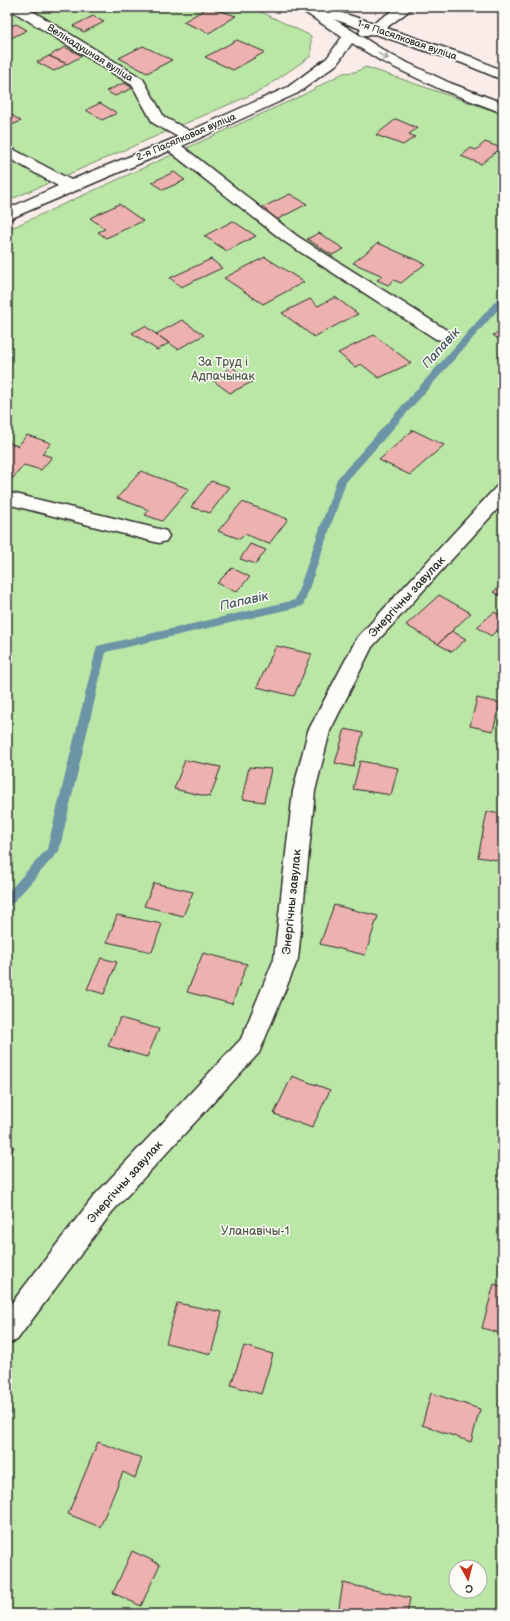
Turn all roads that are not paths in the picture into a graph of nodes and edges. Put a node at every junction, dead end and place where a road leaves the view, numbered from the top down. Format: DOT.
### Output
graph roads {
  1 [pos="16,7"];
  2 [pos="304,7"];
  3 [pos="309,7"];
  4 [pos="408,7"];
  5 [pos="375,29"];
  6 [pos="349,37"];
  7 [pos="503,76"];
  8 [pos="503,108"];
  9 [pos="190,137"];
  10 [pos="171,145"];
  11 [pos="7,151"];
  12 [pos="70,186"];
  13 [pos="7,215"];
  14 [pos="442,335"];
  15 [pos="503,491"];
  16 [pos="7,498"];
  17 [pos="159,536"];
  18 [pos="7,1331"];
  1 -- 9 [label="street, Велікадушная вуліца"];
  2 -- 6 [label="street, 1-я Пасялковая вуліца"];
  3 -- 5 [label="street, 1-я Пасялковая вуліца"];
  4 -- 5 [label="street"];
  5 -- 6 [label="street"];
  5 -- 7 [label="street, 1-я Пасялковая вуліца"];
  6 -- 8 [label="street, 1-я Пасялковая вуліца, one-way"];
  6 -- 9 [label="street, 2-я Пасялковая вуліца"];
  9 -- 10 [label="street, 2-я Пасялковая вуліца"];
  10 -- 12 [label="street, 2-я Пасялковая вуліца"];
  10 -- 14 [label="street"];
  11 -- 12 [label="street"];
  12 -- 13 [label="street, 2-я Пасялковая вуліца"];
  15 -- 18 [label="street, Энергічны завулак"];
  16 -- 17 [label="street"];
}
